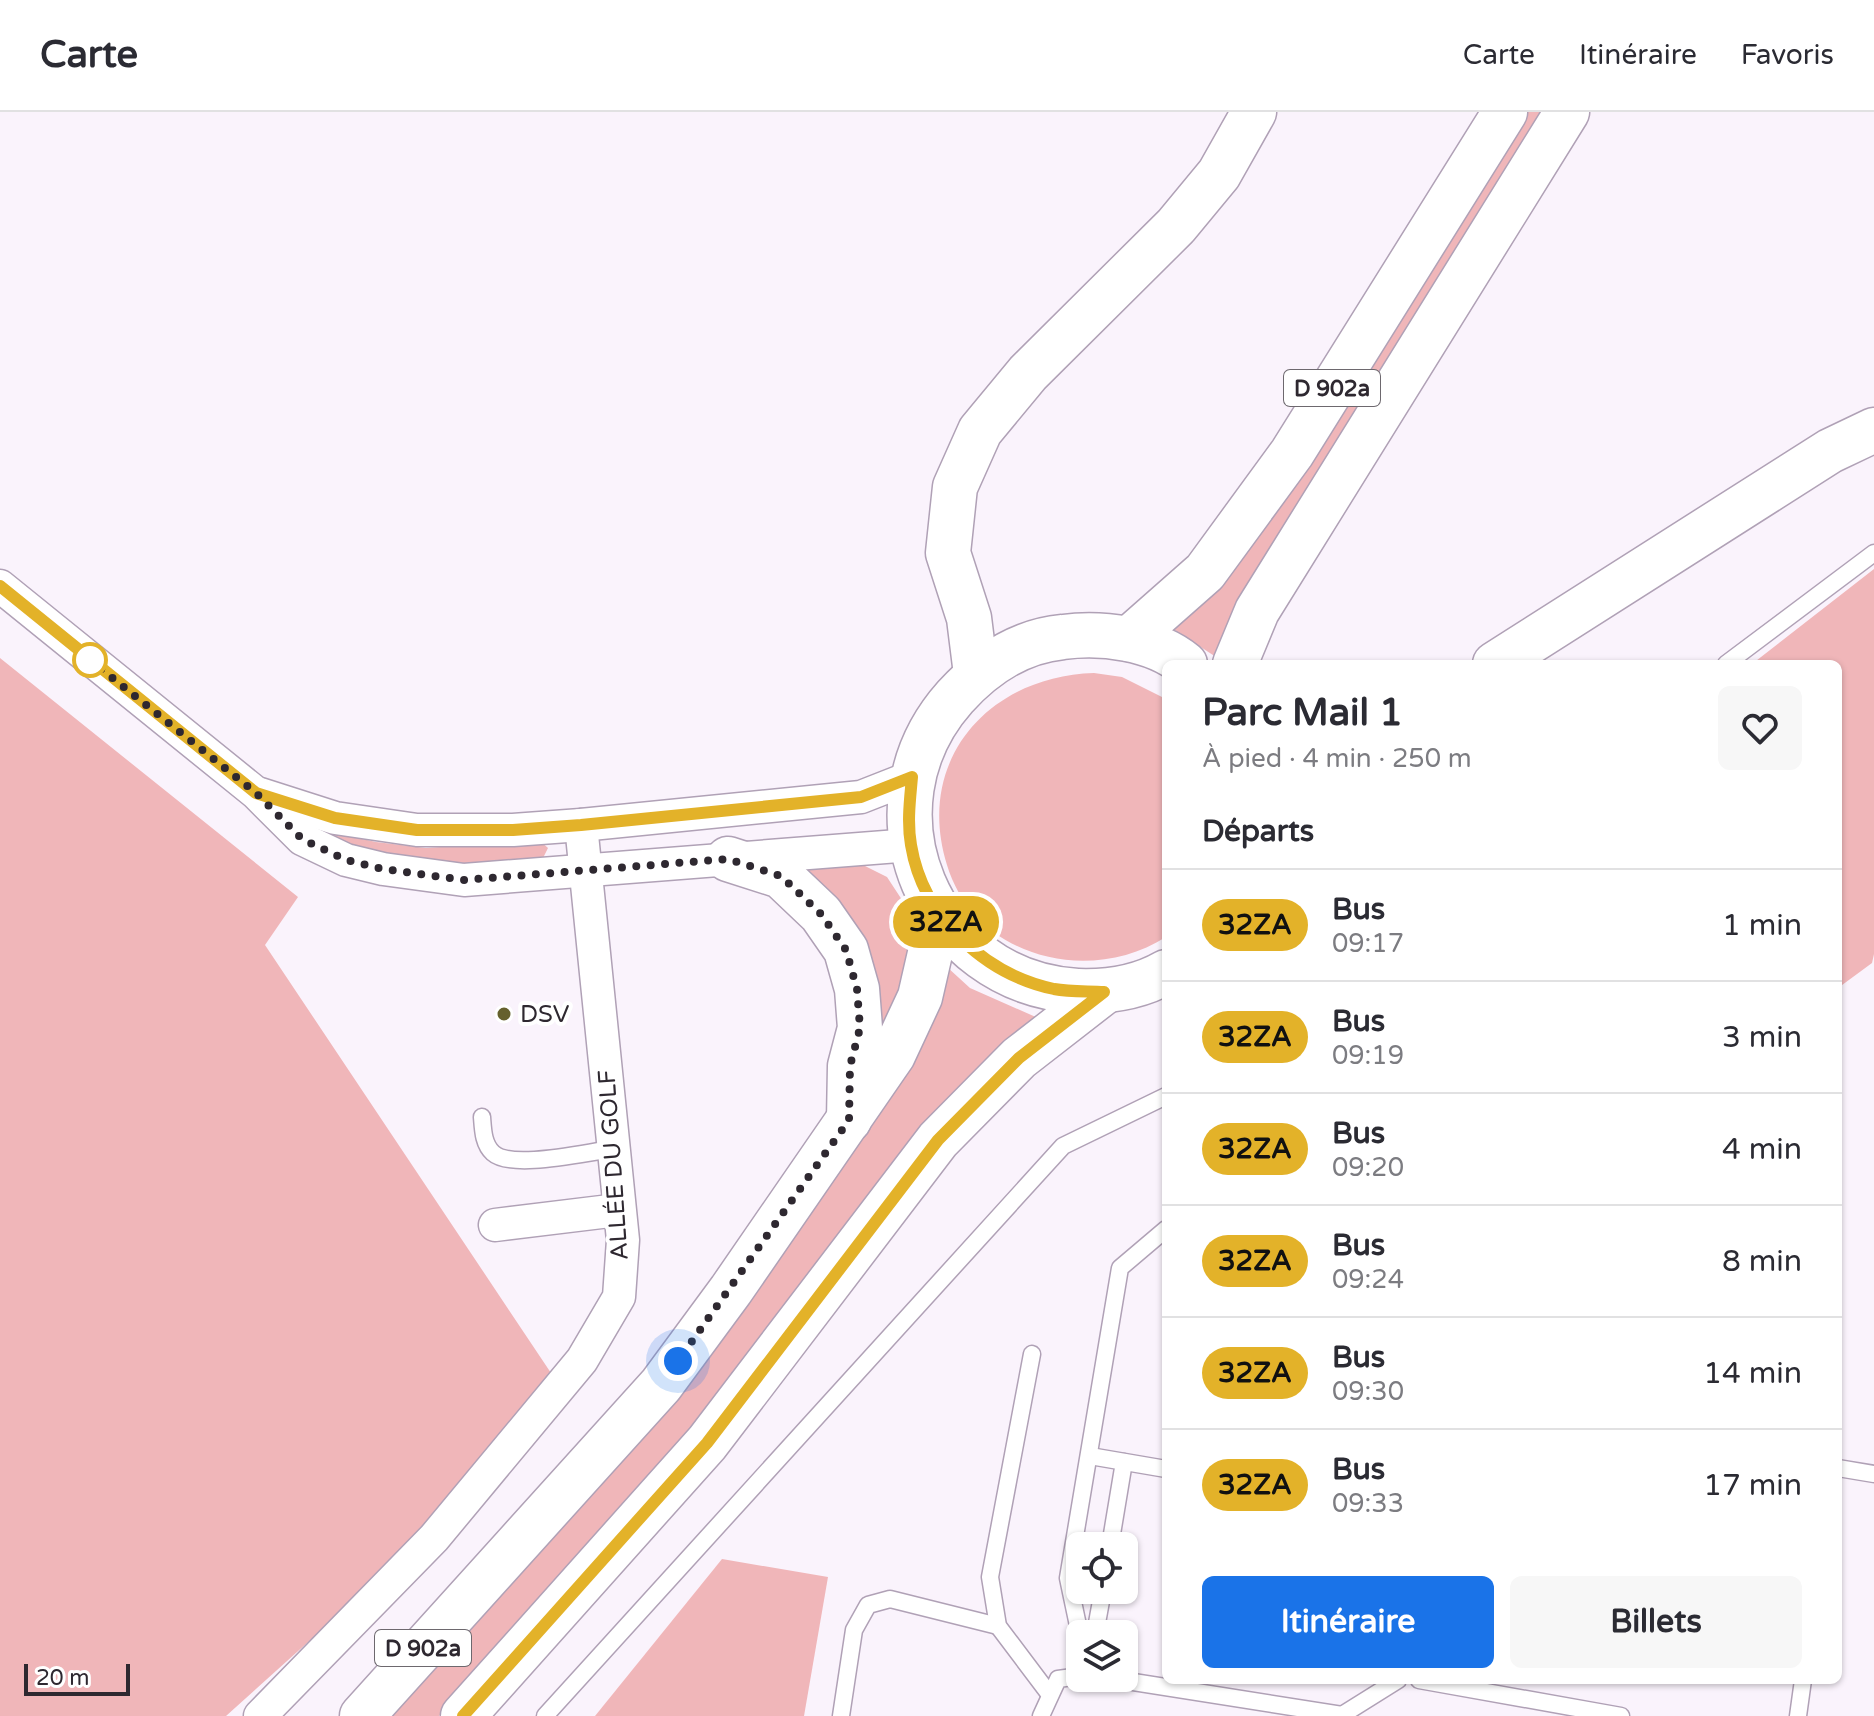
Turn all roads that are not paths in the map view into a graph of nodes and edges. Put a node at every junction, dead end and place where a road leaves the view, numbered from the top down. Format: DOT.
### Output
graph roads {
  1 [pos="1254,112"];
  2 [pos="1505,112"];
  3 [pos="1567,112"];
  4 [pos="1874,430"];
  5 [pos="1874,553"];
  6 [pos="0,586"];
  7 [pos="1129,639"];
  8 [pos="1176,660"];
  9 [pos="1237,660"];
  10 [pos="1501,660"];
  11 [pos="1731,660"];
  12 [pos="976,674"];
  13 [pos="912,777"];
  14 [pos="256,793"];
  15 [pos="581,825"];
  16 [pos="911,845"];
  17 [pos="728,859"];
  18 [pos="584,871"];
  19 [pos="939,914"];
  20 [pos="1162,974"];
  21 [pos="1104,992"];
  22 [pos="1162,1098"];
  23 [pos="482,1117"];
  24 [pos="849,1120"];
  25 [pos="613,1149"];
  26 [pos="618,1210"];
  27 [pos="495,1225"];
  28 [pos="1162,1232"];
  29 [pos="1032,1354"];
  30 [pos="1090,1456"];
  31 [pos="1124,1462"];
  32 [pos="1162,1468"];
  33 [pos="1842,1469"];
  34 [pos="1874,1474"];
  35 [pos="1112,1532"];
  36 [pos="1077,1620"];
  37 [pos="998,1626"];
  38 [pos="1066,1678"];
  39 [pos="1138,1683"];
  40 [pos="1392,1684"];
  41 [pos="1441,1684"];
  42 [pos="1802,1684"];
  43 [pos="1050,1695"];
  44 [pos="260,1716"];
  45 [pos="362,1716"];
  46 [pos="463,1716"];
  47 [pos="545,1716"];
  48 [pos="841,1716"];
  49 [pos="1041,1716"];
  50 [pos="1621,1716"];
  51 [pos="1798,1716"];
  1 -- 12 [label="main road"];
  2 -- 7 [label="main road, D 902a"];
  3 -- 9 [label="main road, D 902a"];
  4 -- 10 [label="main road"];
  5 -- 11 [label="lane"];
  6 -- 14 [label="street"];
  7 -- 8 [label="main road"];
  7 -- 12 [label="main road"];
  12 -- 13 [label="main road"];
  13 -- 15 [label="street"];
  13 -- 16 [label="main road"];
  14 -- 15 [label="street"];
  14 -- 18 [label="street"];
  15 -- 18 [label="street, ALLÉE DU GOLF"];
  16 -- 17 [label="street"];
  16 -- 19 [label="main road"];
  17 -- 18 [label="street"];
  17 -- 24 [label="main road"];
  18 -- 25 [label="street, ALLÉE DU GOLF"];
  19 -- 21 [label="main road"];
  19 -- 24 [label="main road, D 902a"];
  20 -- 21 [label="main road"];
  21 -- 46 [label="main road, D 902a"];
  22 -- 47 [label="lane"];
  23 -- 25 [label="lane"];
  24 -- 45 [label="main road, D 902a"];
  25 -- 26 [label="street, ALLÉE DU GOLF"];
  26 -- 27 [label="street"];
  26 -- 44 [label="street, ALLÉE DU GOLF"];
  28 -- 30 [label="lane"];
  29 -- 37 [label="lane"];
  30 -- 31 [label="lane"];
  30 -- 36 [label="lane"];
  31 -- 32 [label="lane"];
  31 -- 35 [label="lane"];
  33 -- 34 [label="lane"];
  37 -- 43 [label="lane"];
  37 -- 48 [label="lane"];
  38 -- 43 [label="lane"];
  39 -- 40 [label="lane"];
  41 -- 50 [label="lane"];
  42 -- 51 [label="lane"];
  43 -- 49 [label="lane"];
}
